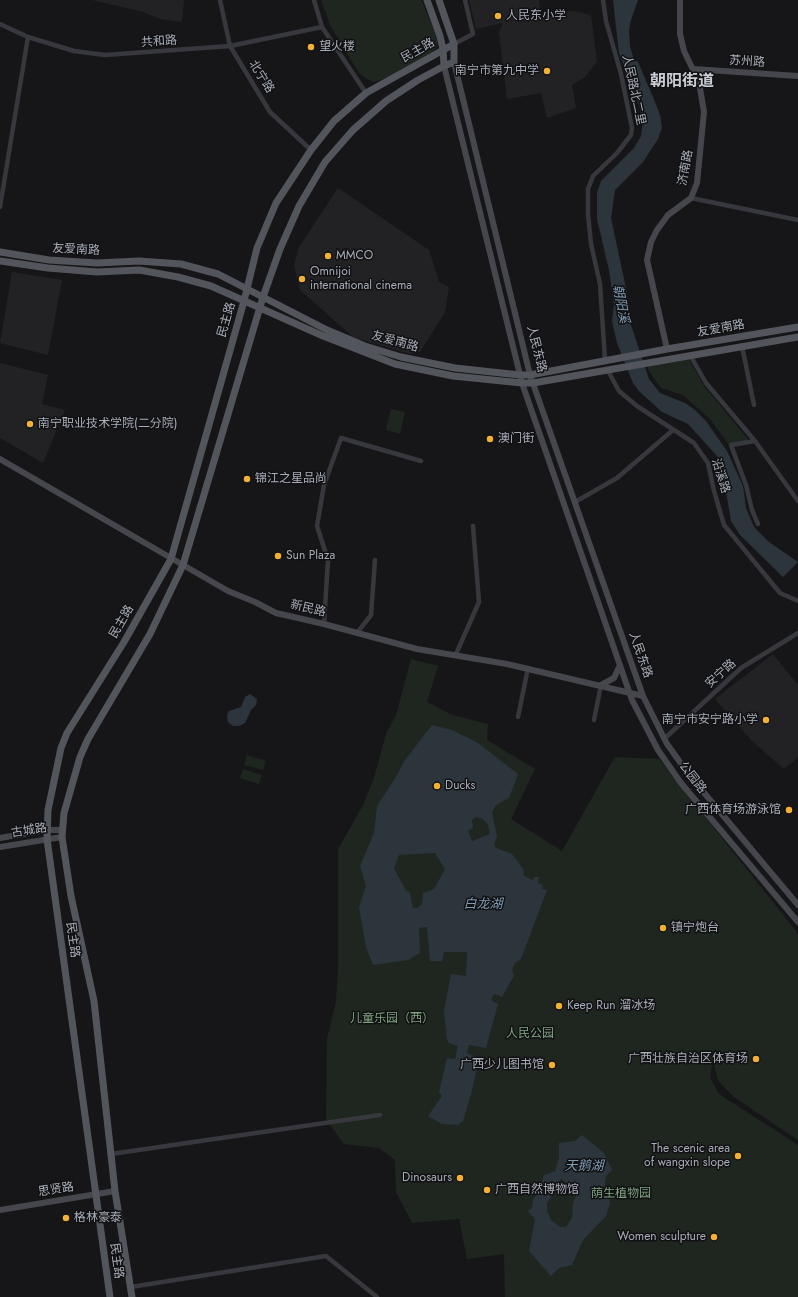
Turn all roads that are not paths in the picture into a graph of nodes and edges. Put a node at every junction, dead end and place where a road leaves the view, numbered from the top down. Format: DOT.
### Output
graph roads {
  1 [pos="220,0"];
  2 [pos="314,0"];
  3 [pos="428,0"];
  4 [pos="439,0"];
  5 [pos="465,0"];
  6 [pos="603,0"];
  7 [pos="680,0"];
  8 [pos="0,24"];
  9 [pos="322,27"];
  10 [pos="28,37"];
  11 [pos="454,44"];
  12 [pos="230,46"];
  13 [pos="443,49"];
  14 [pos="454,62"];
  15 [pos="444,66"];
  16 [pos="694,69"];
  17 [pos="798,76"];
  18 [pos="366,93"];
  19 [pos="310,150"];
  20 [pos="691,198"];
  21 [pos="0,207"];
  22 [pos="798,220"];
  23 [pos="0,252"];
  24 [pos="0,261"];
  25 [pos="247,288"];
  26 [pos="263,297"];
  27 [pos="244,301"];
  28 [pos="260,309"];
  29 [pos="798,327"];
  30 [pos="798,337"];
  31 [pos="742,346"];
  32 [pos="664,350"];
  33 [pos="690,355"];
  34 [pos="607,360"];
  35 [pos="609,368"];
  36 [pos="520,375"];
  37 [pos="530,375"];
  38 [pos="522,383"];
  39 [pos="533,383"];
  40 [pos="754,405"];
  41 [pos="673,430"];
  42 [pos="755,441"];
  43 [pos="0,458"];
  44 [pos="421,460"];
  45 [pos="798,501"];
  46 [pos="575,502"];
  47 [pos="758,524"];
  48 [pos="473,526"];
  49 [pos="171,558"];
  50 [pos="375,560"];
  51 [pos="183,565"];
  52 [pos="798,601"];
  53 [pos="324,624"];
  54 [pos="357,633"];
  55 [pos="798,633"];
  56 [pos="456,654"];
  57 [pos="620,665"];
  58 [pos="528,668"];
  59 [pos="601,685"];
  60 [pos="630,692"];
  61 [pos="643,696"];
  62 [pos="518,717"];
  63 [pos="594,720"];
  64 [pos="664,739"];
  65 [pos="46,830"];
  66 [pos="62,834"];
  67 [pos="0,838"];
  68 [pos="47,839"];
  69 [pos="0,847"];
  70 [pos="798,905"];
  71 [pos="798,922"];
  72 [pos="380,1115"];
  73 [pos="111,1154"];
  74 [pos="116,1191"];
  75 [pos="97,1195"];
  76 [pos="0,1210"];
  77 [pos="131,1287"];
  78 [pos="110,1297"];
  79 [pos="132,1297"];
  80 [pos="377,1297"];
  1 -- 12 [label="street, 北宁路"];
  2 -- 9 [label="street"];
  3 -- 13 [label="main road, 人民东路"];
  4 -- 11 [label="main road, 人民东路"];
  5 -- 11 [label="street"];
  6 -- 34 [label="street, 人民路北二里"];
  7 -- 16 [label="main road, 济南路"];
  8 -- 10 [label="street, 共和路"];
  9 -- 12 [label="street, 共和路"];
  9 -- 18 [label="street"];
  10 -- 12 [label="street, 共和路"];
  10 -- 21 [label="street"];
  11 -- 13 [label="main road, 民主路"];
  11 -- 14 [label="main road, 人民东路"];
  12 -- 19 [label="street, 北宁路"];
  13 -- 15 [label="main road, 人民东路"];
  13 -- 18 [label="main road, 民主路"];
  14 -- 15 [label="main road, 民主路"];
  14 -- 37 [label="main road, 人民东路"];
  15 -- 26 [label="main road, 民主路"];
  15 -- 36 [label="main road, 人民东路"];
  16 -- 17 [label="main road, 苏州路"];
  16 -- 20 [label="main road, 济南路"];
  18 -- 19 [label="main road, 民主路"];
  19 -- 25 [label="main road, 民主路"];
  20 -- 22 [label="street"];
  20 -- 32 [label="main road, 济南路"];
  23 -- 25 [label="main road, 友爱南路"];
  24 -- 27 [label="main road, 友爱南路"];
  25 -- 26 [label="main road, 友爱南路"];
  25 -- 27 [label="main road, 民主路"];
  26 -- 28 [label="main road, 民主路"];
  26 -- 36 [label="main road, 友爱南路"];
  27 -- 28 [label="main road, 友爱南路"];
  27 -- 49 [label="main road, 民主路"];
  28 -- 38 [label="main road, 友爱南路"];
  28 -- 51 [label="main road, 民主路"];
  29 -- 32 [label="main road, 友爱南路"];
  30 -- 31 [label="main road, 友爱南路"];
  31 -- 33 [label="main road, 友爱南路"];
  31 -- 40 [label="street"];
  32 -- 34 [label="main road, 友爱南路"];
  33 -- 35 [label="main road, 友爱南路"];
  33 -- 42 [label="street"];
  34 -- 37 [label="main road, 友爱南路"];
  35 -- 39 [label="main road, 友爱南路"];
  35 -- 41 [label="street, 沿溪路"];
  36 -- 37 [label="main road, 友爱南路"];
  36 -- 38 [label="main road, 人民东路"];
  37 -- 39 [label="main road, 人民东路"];
  38 -- 39 [label="main road, 友爱南路"];
  38 -- 57 [label="main road, 人民东路"];
  39 -- 46 [label="main road, 人民东路"];
  41 -- 46 [label="street"];
  41 -- 52 [label="street, 沿溪路"];
  42 -- 45 [label="street"];
  42 -- 47 [label="street"];
  43 -- 49 [label="main road, 新民路"];
  44 -- 53 [label="street"];
  46 -- 61 [label="main road, 人民东路"];
  48 -- 56 [label="street"];
  49 -- 51 [label="main road, 新民路"];
  49 -- 65 [label="main road, 民主路"];
  50 -- 54 [label="street"];
  51 -- 53 [label="main road, 新民路"];
  51 -- 66 [label="main road, 民主路"];
  53 -- 54 [label="main road, 新民路"];
  54 -- 56 [label="main road, 新民路"];
  55 -- 64 [label="street, 安宁路"];
  56 -- 58 [label="main road, 新民路"];
  57 -- 59 [label="main road"];
  57 -- 60 [label="main road, 人民东路"];
  58 -- 59 [label="main road, 新民路"];
  58 -- 62 [label="street"];
  59 -- 60 [label="main road, 新民路"];
  59 -- 63 [label="street"];
  60 -- 61 [label="main road, 新民路"];
  60 -- 71 [label="main road, 公园路"];
  61 -- 64 [label="main road, 公园路"];
  64 -- 70 [label="main road, 公园路"];
  65 -- 66 [label="main road, 古城路"];
  65 -- 67 [label="main road, 古城路"];
  65 -- 68 [label="main road, 民主路"];
  66 -- 68 [label="main road, 古城路"];
  66 -- 73 [label="main road, 民主路"];
  68 -- 69 [label="main road, 古城路"];
  68 -- 75 [label="main road, 民主路"];
  72 -- 73 [label="street"];
  73 -- 74 [label="main road, 民主路"];
  74 -- 75 [label="main road, 思贤路"];
  74 -- 77 [label="main road, 民主路"];
  75 -- 76 [label="main road, 思贤路"];
  75 -- 78 [label="main road, 民主路"];
  77 -- 79 [label="main road, 民主路"];
  77 -- 80 [label="street"];
}
